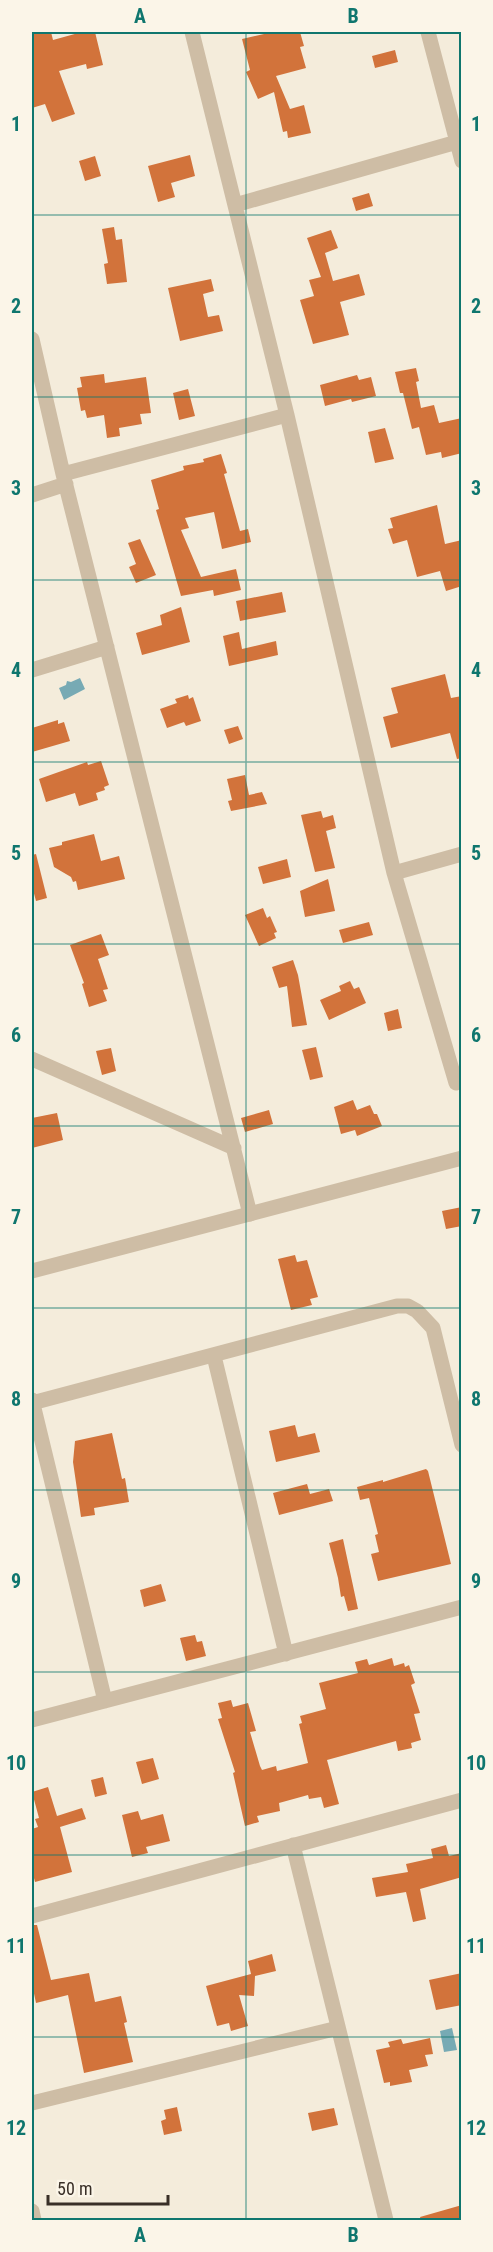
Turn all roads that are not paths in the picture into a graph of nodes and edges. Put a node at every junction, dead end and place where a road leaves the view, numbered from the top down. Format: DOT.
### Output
graph roads {
  1 [pos="192,32"];
  2 [pos="428,32"];
  3 [pos="457,142"];
  4 [pos="462,161"];
  5 [pos="235,206"];
  6 [pos="32,339"];
  7 [pos="287,415"];
  8 [pos="64,479"];
  9 [pos="32,495"];
  10 [pos="107,647"];
  11 [pos="32,670"];
  12 [pos="462,855"];
  13 [pos="394,873"];
  14 [pos="32,1059"];
  15 [pos="456,1083"];
  16 [pos="234,1148"];
  17 [pos="462,1158"];
  18 [pos="250,1214"];
  19 [pos="32,1271"];
  20 [pos="214,1356"];
  21 [pos="32,1402"];
  22 [pos="462,1445"];
  23 [pos="462,1607"];
  24 [pos="286,1654"];
  25 [pos="105,1701"];
  26 [pos="32,1720"];
  27 [pos="462,1800"];
  28 [pos="293,1845"];
  29 [pos="32,1916"];
  30 [pos="338,2028"];
  31 [pos="32,2103"];
  32 [pos="32,2211"];
  33 [pos="34,2220"];
  34 [pos="386,2220"];
  1 -- 5 [label="street"];
  2 -- 3 [label="street"];
  3 -- 4 [label="street"];
  3 -- 5 [label="street"];
  5 -- 7 [label="street"];
  6 -- 8 [label="street"];
  7 -- 8 [label="street"];
  7 -- 13 [label="street"];
  8 -- 9 [label="street"];
  8 -- 10 [label="street"];
  10 -- 11 [label="street"];
  10 -- 16 [label="street"];
  12 -- 13 [label="street"];
  13 -- 15 [label="street"];
  14 -- 16 [label="street"];
  16 -- 18 [label="street"];
  17 -- 18 [label="street"];
  18 -- 19 [label="street"];
  20 -- 21 [label="street"];
  20 -- 22 [label="street"];
  20 -- 24 [label="street"];
  21 -- 25 [label="street"];
  23 -- 24 [label="street"];
  24 -- 25 [label="street"];
  25 -- 26 [label="street"];
  27 -- 28 [label="street"];
  28 -- 29 [label="street"];
  28 -- 30 [label="street"];
  30 -- 31 [label="street"];
  30 -- 34 [label="street"];
  32 -- 33 [label="street"];
}
